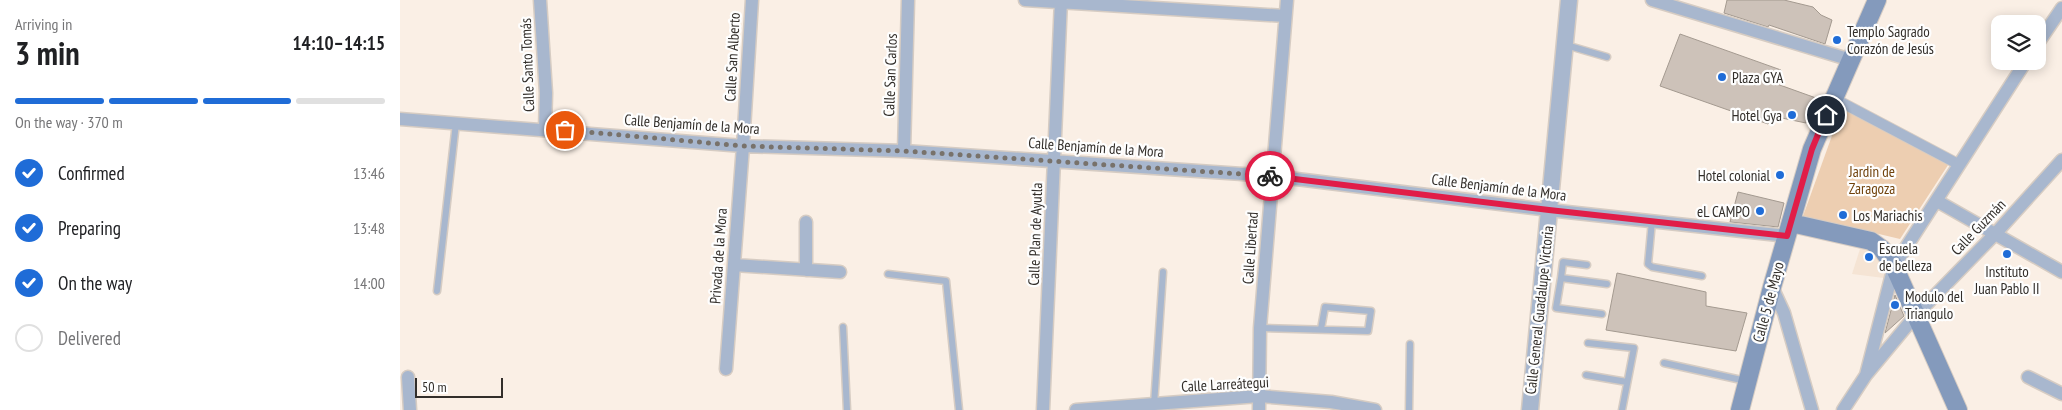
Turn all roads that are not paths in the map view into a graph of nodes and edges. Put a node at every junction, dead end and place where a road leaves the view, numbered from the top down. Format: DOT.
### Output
graph roads {
  1 [pos="540,0"];
  2 [pos="752,0"];
  3 [pos="908,0"];
  4 [pos="1025,0"];
  5 [pos="1287,0"];
  6 [pos="1569,0"];
  7 [pos="1652,0"];
  8 [pos="1877,0"];
  9 [pos="1060,1"];
  10 [pos="2062,8"];
  11 [pos="1285,16"];
  12 [pos="2046,31"];
  13 [pos="1565,45"];
  14 [pos="1607,57"];
  15 [pos="1851,60"];
  16 [pos="2020,70"];
  17 [pos="1833,98"];
  18 [pos="400,119"];
  19 [pos="456,123"];
  20 [pos="545,129"];
  21 [pos="743,146"];
  22 [pos="904,151"];
  23 [pos="1054,160"];
  24 [pos="2062,160"];
  25 [pos="1958,164"];
  26 [pos="1272,176"];
  27 [pos="1937,201"];
  28 [pos="1549,210"];
  29 [pos="1652,221"];
  30 [pos="806,222"];
  31 [pos="1789,229"];
  32 [pos="1996,233"];
  33 [pos="734,265"];
  34 [pos="1587,265"];
  35 [pos="1894,266"];
  36 [pos="806,270"];
  37 [pos="840,272"];
  38 [pos="1163,272"];
  39 [pos="2062,272"];
  40 [pos="888,274"];
  41 [pos="1702,276"];
  42 [pos="1561,278"];
  43 [pos="1607,284"];
  44 [pos="1772,287"];
  45 [pos="1551,290"];
  46 [pos="437,291"];
  47 [pos="1602,314"];
  48 [pos="1915,316"];
  49 [pos="843,327"];
  50 [pos="1260,328"];
  51 [pos="1321,330"];
  52 [pos="1588,343"];
  53 [pos="1410,344"];
  54 [pos="1664,363"];
  55 [pos="726,369"];
  56 [pos="1586,375"];
  57 [pos="1866,375"];
  58 [pos="408,377"];
  59 [pos="2028,377"];
  60 [pos="1627,382"];
  61 [pos="1747,382"];
  62 [pos="2062,394"];
  63 [pos="1259,396"];
  64 [pos="1154,405"];
  65 [pos="410,410"];
  66 [pos="847,410"];
  67 [pos="959,410"];
  68 [pos="1044,410"];
  69 [pos="1076,410"];
  70 [pos="1259,410"];
  71 [pos="1375,410"];
  72 [pos="1409,410"];
  73 [pos="1530,410"];
  74 [pos="1622,410"];
  75 [pos="1740,410"];
  76 [pos="1812,410"];
  77 [pos="1843,410"];
  78 [pos="1958,410"];
  1 -- 20 [label="street, Calle Santo Tomás"];
  2 -- 21 [label="street, Calle San Alberto"];
  3 -- 22 [label="street, Calle San Carlos"];
  4 -- 9 [label="street"];
  5 -- 11 [label="street, Calle Libertad"];
  6 -- 13 [label="street, Calle General Guadalupe Victoria"];
  7 -- 15 [label="street"];
  8 -- 15 [label="main road, Calle 5 de Mayo"];
  9 -- 11 [label="street"];
  9 -- 23 [label="street, Calle Plan de Ayutla"];
  10 -- 12 [label="street"];
  11 -- 26 [label="street, Calle Libertad"];
  13 -- 14 [label="lane"];
  13 -- 28 [label="street, Calle General Guadalupe Victoria"];
  15 -- 17 [label="main road, Calle 5 de Mayo"];
  16 -- 25 [label="street"];
  17 -- 25 [label="street"];
  17 -- 31 [label="main road, Calle 5 de Mayo"];
  18 -- 19 [label="street, Calle Benjamín de la Mora"];
  19 -- 20 [label="street, Calle Benjamín de la Mora"];
  19 -- 46 [label="lane"];
  20 -- 21 [label="street, Calle Benjamín de la Mora"];
  21 -- 22 [label="street, Calle Benjamín de la Mora"];
  21 -- 33 [label="street, Privada de la Mora"];
  22 -- 23 [label="street, Calle Benjamín de la Mora"];
  23 -- 26 [label="street, Calle Benjamín de la Mora"];
  23 -- 68 [label="street, Calle Plan de Ayutla"];
  24 -- 32 [label="street, Calle Guzmán"];
  25 -- 27 [label="street"];
  26 -- 28 [label="street, Calle Benjamín de la Mora"];
  26 -- 50 [label="street, Calle Libertad"];
  27 -- 32 [label="street"];
  27 -- 35 [label="street"];
  28 -- 29 [label="street, Calle Benjamín de la Mora"];
  28 -- 45 [label="street, Calle General Guadalupe Victoria"];
  29 -- 31 [label="street, Calle Benjamín de la Mora"];
  29 -- 41 [label="lane"];
  30 -- 36 [label="street"];
  31 -- 35 [label="main road"];
  31 -- 44 [label="main road, Calle 5 de Mayo"];
  32 -- 39 [label="street"];
  32 -- 48 [label="street, Calle Guzmán"];
  33 -- 36 [label="street"];
  33 -- 55 [label="street, Privada de la Mora"];
  34 -- 42 [label="lane"];
  35 -- 48 [label="main road"];
  35 -- 57 [label="street"];
  36 -- 37 [label="street"];
  38 -- 64 [label="lane"];
  40 -- 67 [label="lane"];
  42 -- 43 [label="lane"];
  42 -- 45 [label="lane"];
  44 -- 61 [label="main road, Calle 5 de Mayo"];
  44 -- 76 [label="street"];
  45 -- 47 [label="lane"];
  45 -- 73 [label="street, Calle General Guadalupe Victoria"];
  48 -- 57 [label="street, Calle Guzmán"];
  48 -- 78 [label="main road"];
  49 -- 66 [label="lane"];
  50 -- 51 [label="lane"];
  50 -- 63 [label="street, Calle Libertad"];
  51 -- 51 [label="lane"];
  52 -- 60 [label="lane"];
  53 -- 72 [label="lane"];
  54 -- 61 [label="lane"];
  56 -- 60 [label="lane"];
  57 -- 77 [label="street, Calle Guzmán"];
  58 -- 65 [label="street"];
  59 -- 62 [label="street"];
  60 -- 74 [label="lane"];
  61 -- 75 [label="main road, Calle 5 de Mayo"];
  63 -- 64 [label="street, Calle Larreátegui"];
  63 -- 70 [label="street, Calle Libertad"];
  63 -- 71 [label="street, Calle Larreátegui"];
  64 -- 69 [label="street, Calle Larreátegui"];
}
